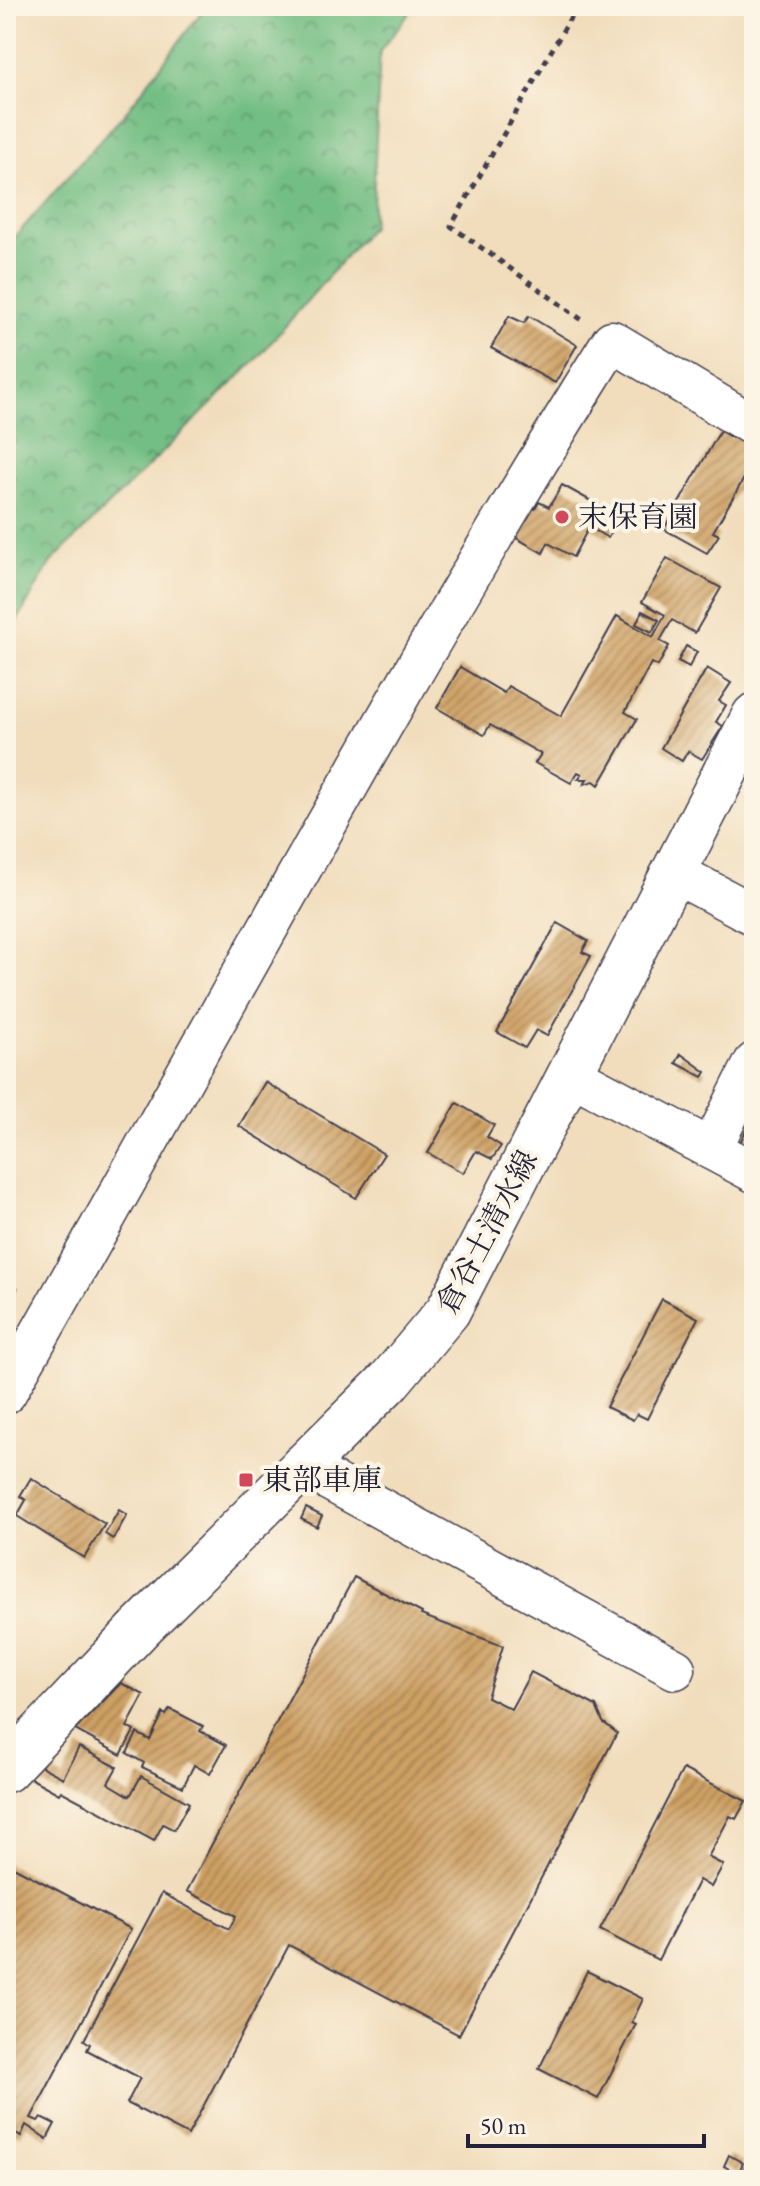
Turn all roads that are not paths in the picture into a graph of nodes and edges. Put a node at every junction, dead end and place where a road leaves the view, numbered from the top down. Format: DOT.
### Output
graph roads {
  1 [pos="754,426"];
  2 [pos="754,716"];
  3 [pos="673,872"];
  4 [pos="754,915"];
  5 [pos="754,1063"];
  6 [pos="570,1074"];
  7 [pos="711,1149"];
  8 [pos="754,1172"];
  9 [pos="6,1393"];
  10 [pos="301,1465"];
  11 [pos="675,1669"];
  12 [pos="6,1770"];
  1 -- 9 [label="street"];
  2 -- 3 [label="main road, 倉谷土清水線"];
  3 -- 4 [label="street"];
  3 -- 6 [label="main road, 倉谷土清水線"];
  5 -- 7 [label="street"];
  6 -- 7 [label="street"];
  6 -- 10 [label="main road, 倉谷土清水線"];
  7 -- 8 [label="street"];
  10 -- 11 [label="street"];
  10 -- 12 [label="main road, 倉谷土清水線"];
}
